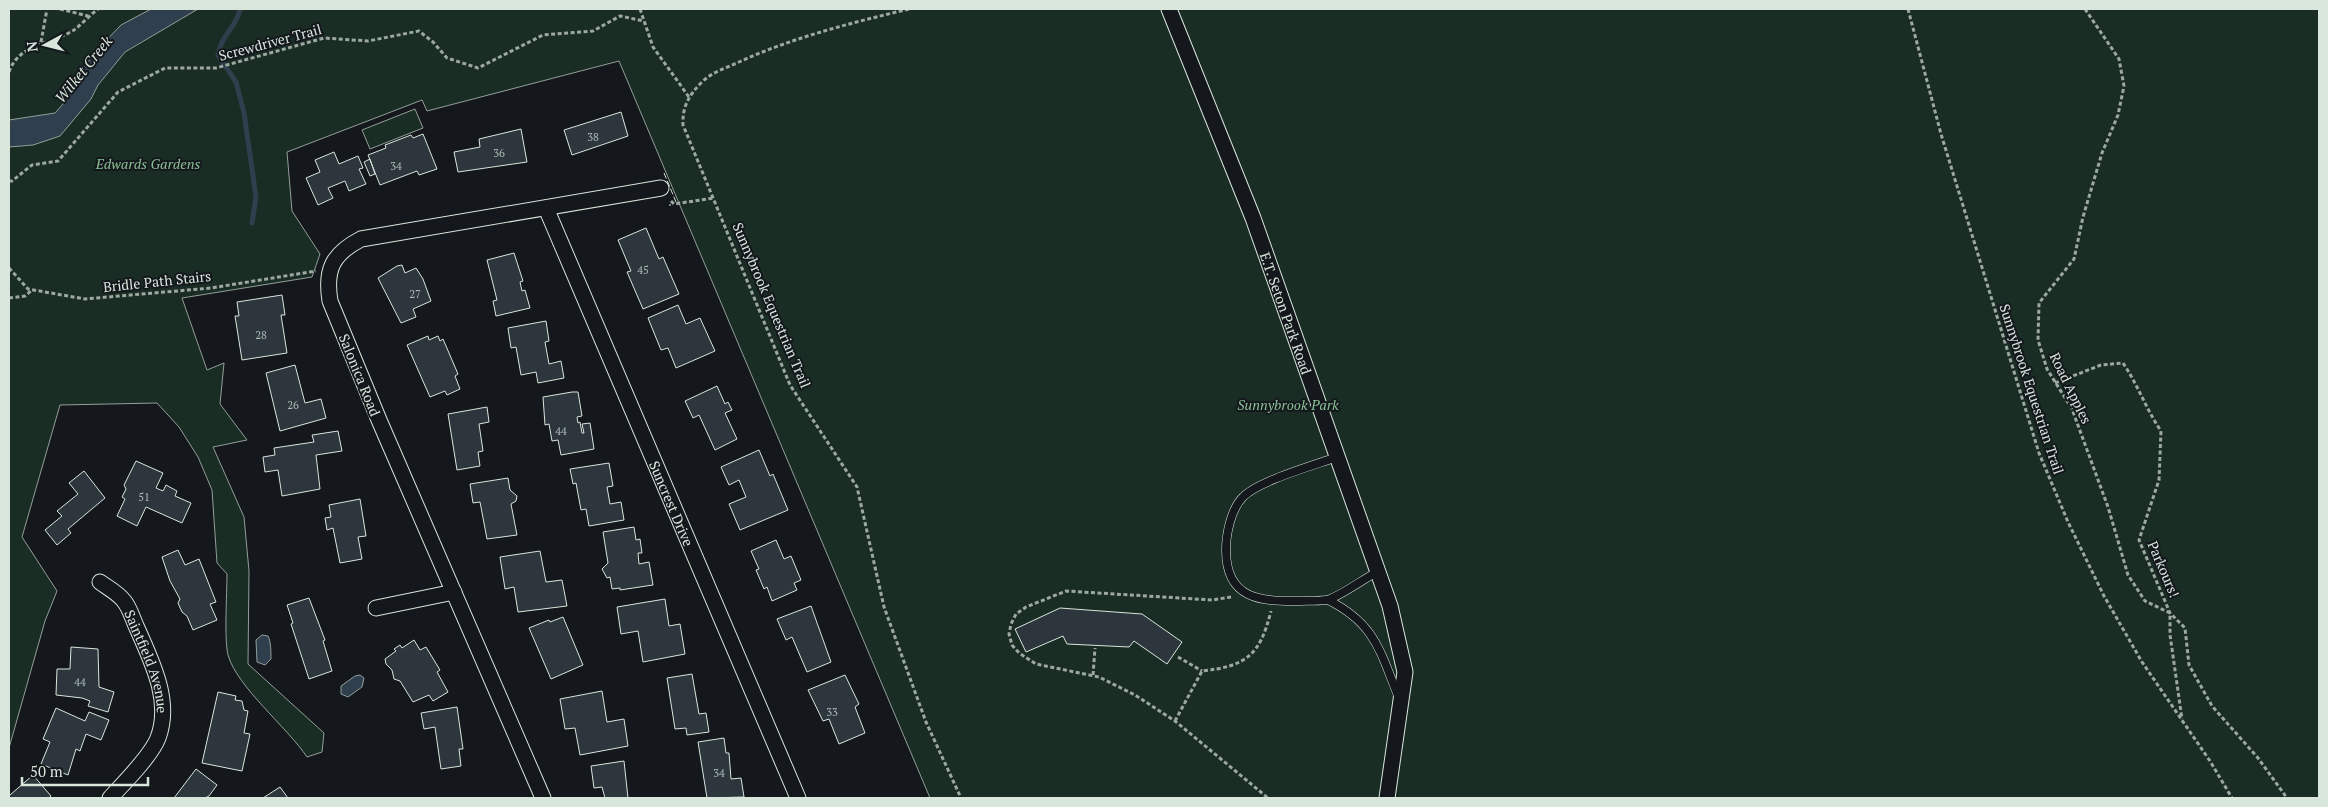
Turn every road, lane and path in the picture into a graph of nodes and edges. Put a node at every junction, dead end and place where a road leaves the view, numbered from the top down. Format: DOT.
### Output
graph roads {
  1 [pos="47,9"];
  2 [pos="60,9"];
  3 [pos="98,9"];
  4 [pos="640,9"];
  5 [pos="909,9"];
  6 [pos="1169,9"];
  7 [pos="1908,9"];
  8 [pos="2085,9"];
  9 [pos="88,16"];
  10 [pos="644,21"];
  11 [pos="41,42"];
  12 [pos="9,72"];
  13 [pos="689,97"];
  14 [pos="11,181"];
  15 [pos="9,186"];
  16 [pos="661,188"];
  17 [pos="714,198"];
  18 [pos="667,203"];
  19 [pos="546,208"];
  20 [pos="9,268"];
  21 [pos="316,270"];
  22 [pos="32,290"];
  23 [pos="9,298"];
  24 [pos="2055,383"];
  25 [pos="1337,457"];
  26 [pos="1379,571"];
  27 [pos="100,582"];
  28 [pos="454,592"];
  29 [pos="1244,594"];
  30 [pos="1328,600"];
  31 [pos="1274,601"];
  32 [pos="376,608"];
  33 [pos="2170,613"];
  34 [pos="1095,648"];
  35 [pos="1178,657"];
  36 [pos="1202,670"];
  37 [pos="1093,675"];
  38 [pos="1400,702"];
  39 [pos="2182,720"];
  40 [pos="1175,721"];
  41 [pos="110,798"];
  42 [pos="543,798"];
  43 [pos="798,798"];
  44 [pos="961,798"];
  45 [pos="1268,798"];
  46 [pos="1387,798"];
  47 [pos="2232,798"];
  48 [pos="2287,798"];
  1 -- 11 [label="path"];
  2 -- 9 [label="path"];
  3 -- 9 [label="path"];
  4 -- 10 [label="path"];
  5 -- 13 [label="path, Sunnybrook Equestrian Trail"];
  6 -- 25 [label="street, E.T. Seton Park Road"];
  7 -- 39 [label="path, Sunnybrook Equestrian Trail"];
  8 -- 24 [label="path, Road Apples"];
  9 -- 11 [label="path"];
  10 -- 13 [label="path"];
  10 -- 14 [label="path, Screwdriver Trail"];
  11 -- 12 [label="path"];
  13 -- 17 [label="path, Sunnybrook Equestrian Trail"];
  14 -- 15 [label="path"];
  16 -- 19 [label="street, Salonica Road"];
  17 -- 18 [label="path"];
  17 -- 44 [label="path, Sunnybrook Equestrian Trail"];
  19 -- 28 [label="street, Salonica Road"];
  19 -- 43 [label="street, Suncrest Drive"];
  20 -- 22 [label="path"];
  21 -- 22 [label="path, Bridle Path Stairs"];
  22 -- 23 [label="path"];
  24 -- 33 [label="path, Road Apples"];
  24 -- 33 [label="path, Parkours!"];
  25 -- 26 [label="street, E.T. Seton Park Road"];
  25 -- 29 [label="lane"];
  26 -- 30 [label="lane"];
  26 -- 38 [label="street, E.T. Seton Park Road"];
  27 -- 41 [label="street, Saintfield Avenue"];
  28 -- 32 [label="street"];
  28 -- 42 [label="street, Salonica Road"];
  29 -- 31 [label="lane"];
  29 -- 37 [label="path"];
  30 -- 31 [label="lane"];
  30 -- 38 [label="lane"];
  31 -- 36 [label="path"];
  33 -- 39 [label="path"];
  33 -- 48 [label="path, Parkours!"];
  34 -- 37 [label="path"];
  35 -- 36 [label="path"];
  36 -- 40 [label="path"];
  37 -- 40 [label="path"];
  38 -- 46 [label="street, E.T. Seton Park Road"];
  39 -- 47 [label="path, Sunnybrook Equestrian Trail"];
  40 -- 45 [label="path"];
}
